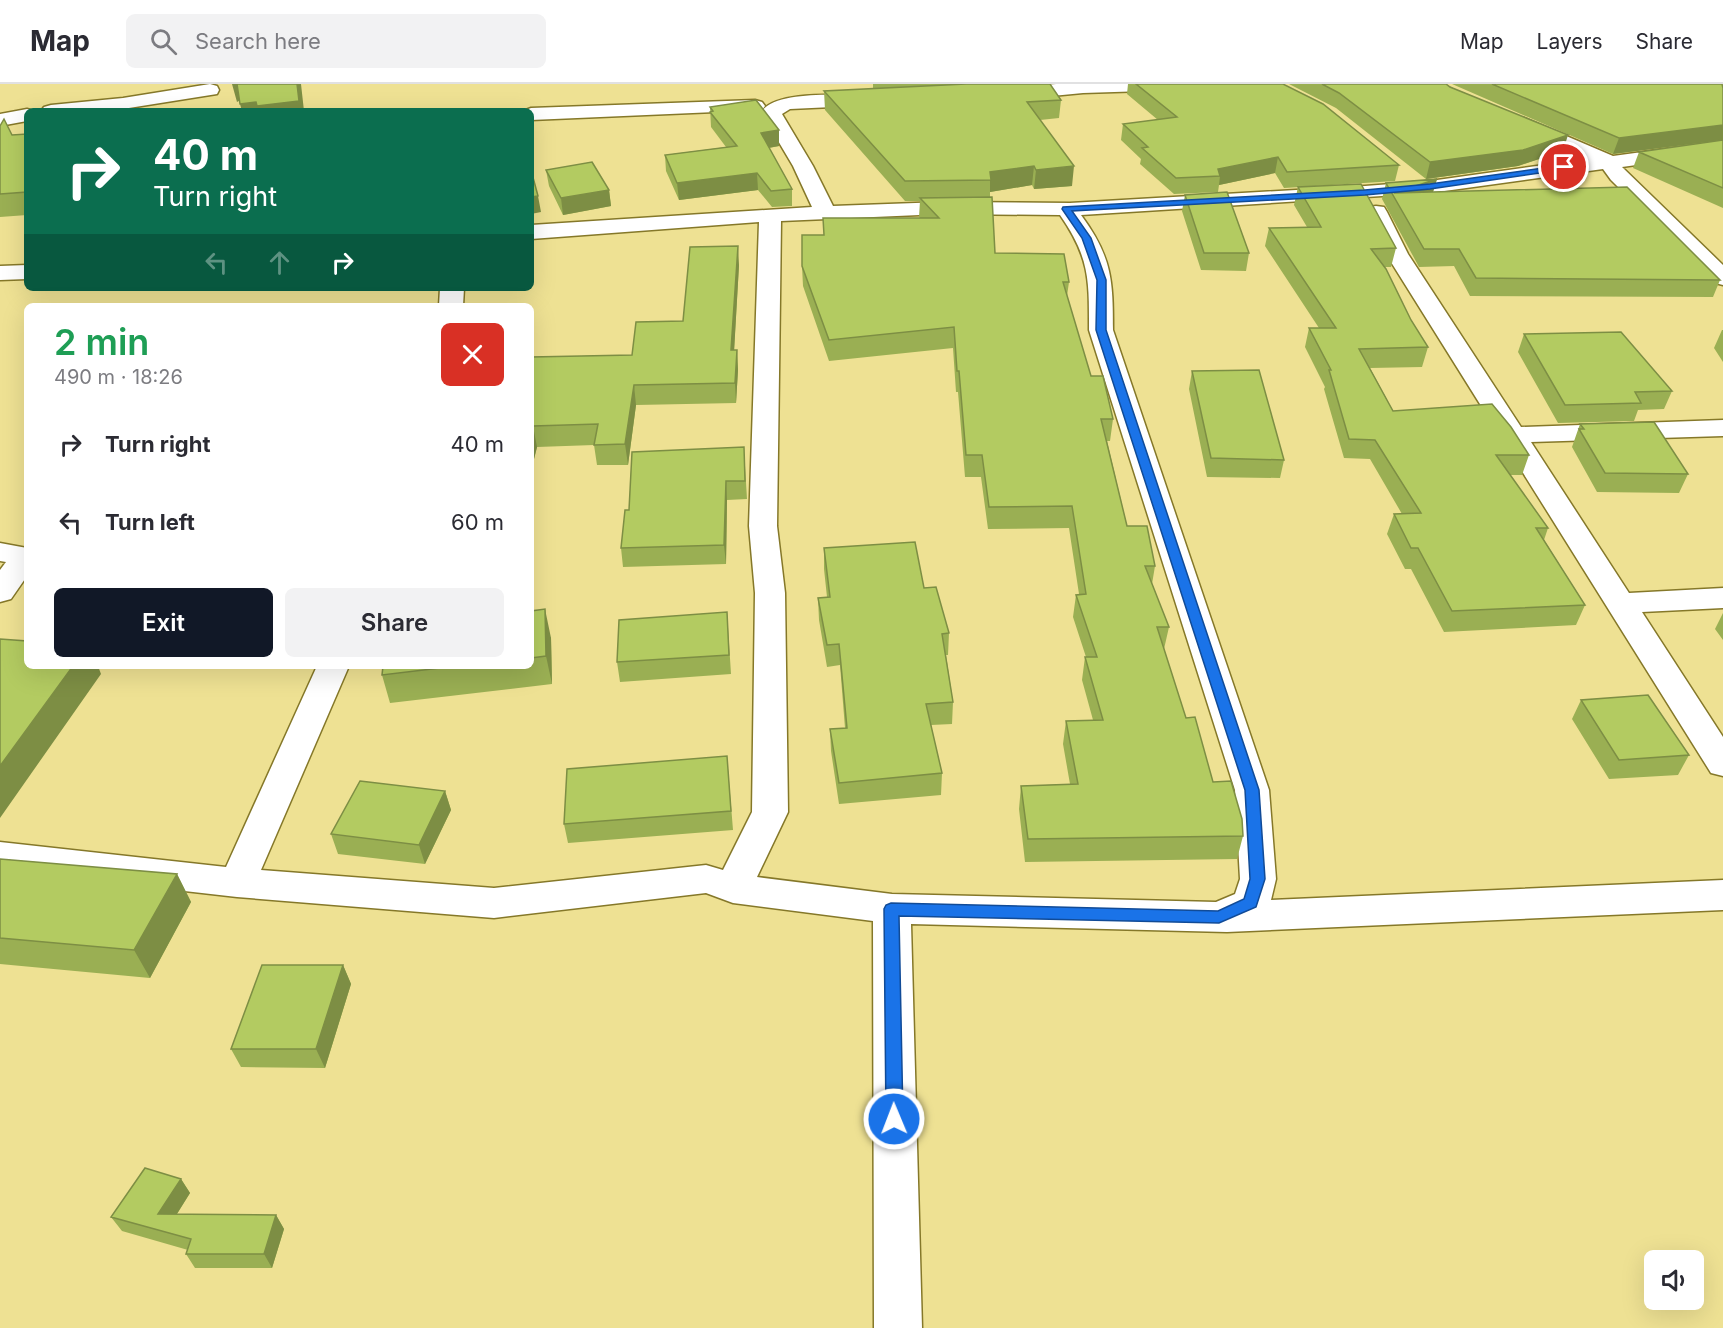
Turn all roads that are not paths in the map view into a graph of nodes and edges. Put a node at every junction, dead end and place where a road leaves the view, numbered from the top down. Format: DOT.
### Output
graph roads {
  1 [pos="1177,84"];
  2 [pos="206,87"];
  3 [pos="997,95"];
  4 [pos="893,100"];
  5 [pos="781,105"];
  6 [pos="82,108"];
  7 [pos="202,108"];
  8 [pos="534,114"];
  9 [pos="1502,114"];
  10 [pos="24,116"];
  11 [pos="0,120"];
  12 [pos="1723,147"];
  13 [pos="1608,161"];
  14 [pos="1401,172"];
  15 [pos="1419,188"];
  16 [pos="1365,192"];
  17 [pos="1066,209"];
  18 [pos="825,212"];
  19 [pos="770,215"];
  20 [pos="534,232"];
  21 [pos="24,272"];
  22 [pos="0,273"];
  23 [pos="1723,278"];
  24 [pos="1723,428"];
  25 [pos="1512,435"];
  26 [pos="0,552"];
  27 [pos="24,557"];
  28 [pos="24,558"];
  29 [pos="0,592"];
  30 [pos="1723,598"];
  31 [pos="1620,603"];
  32 [pos="332,669"];
  33 [pos="1723,764"];
  34 [pos="0,856"];
  35 [pos="237,883"];
  36 [pos="733,888"];
  37 [pos="1723,895"];
  38 [pos="891,909"];
  39 [pos="1219,917"];
  40 [pos="898,1328"];
  1 -- 3 [label="street"];
  2 -- 6 [label="street"];
  2 -- 7 [label="street"];
  4 -- 5 [label="street"];
  5 -- 8 [label="street"];
  5 -- 18 [label="street"];
  9 -- 13 [label="street"];
  10 -- 11 [label="street"];
  12 -- 13 [label="street"];
  13 -- 15 [label="street"];
  13 -- 23 [label="street"];
  14 -- 15 [label="street"];
  15 -- 16 [label="street"];
  16 -- 17 [label="street"];
  16 -- 25 [label="street"];
  17 -- 18 [label="street"];
  17 -- 39 [label="street"];
  18 -- 19 [label="street"];
  19 -- 20 [label="street"];
  19 -- 36 [label="street"];
  21 -- 22 [label="street"];
  24 -- 25 [label="street"];
  25 -- 31 [label="street"];
  26 -- 27 [label="street"];
  28 -- 29 [label="street"];
  30 -- 31 [label="street"];
  31 -- 33 [label="street"];
  32 -- 35 [label="street"];
  34 -- 35 [label="street"];
  35 -- 36 [label="street"];
  36 -- 38 [label="street"];
  37 -- 39 [label="street"];
  38 -- 39 [label="street"];
  38 -- 40 [label="street"];
}
